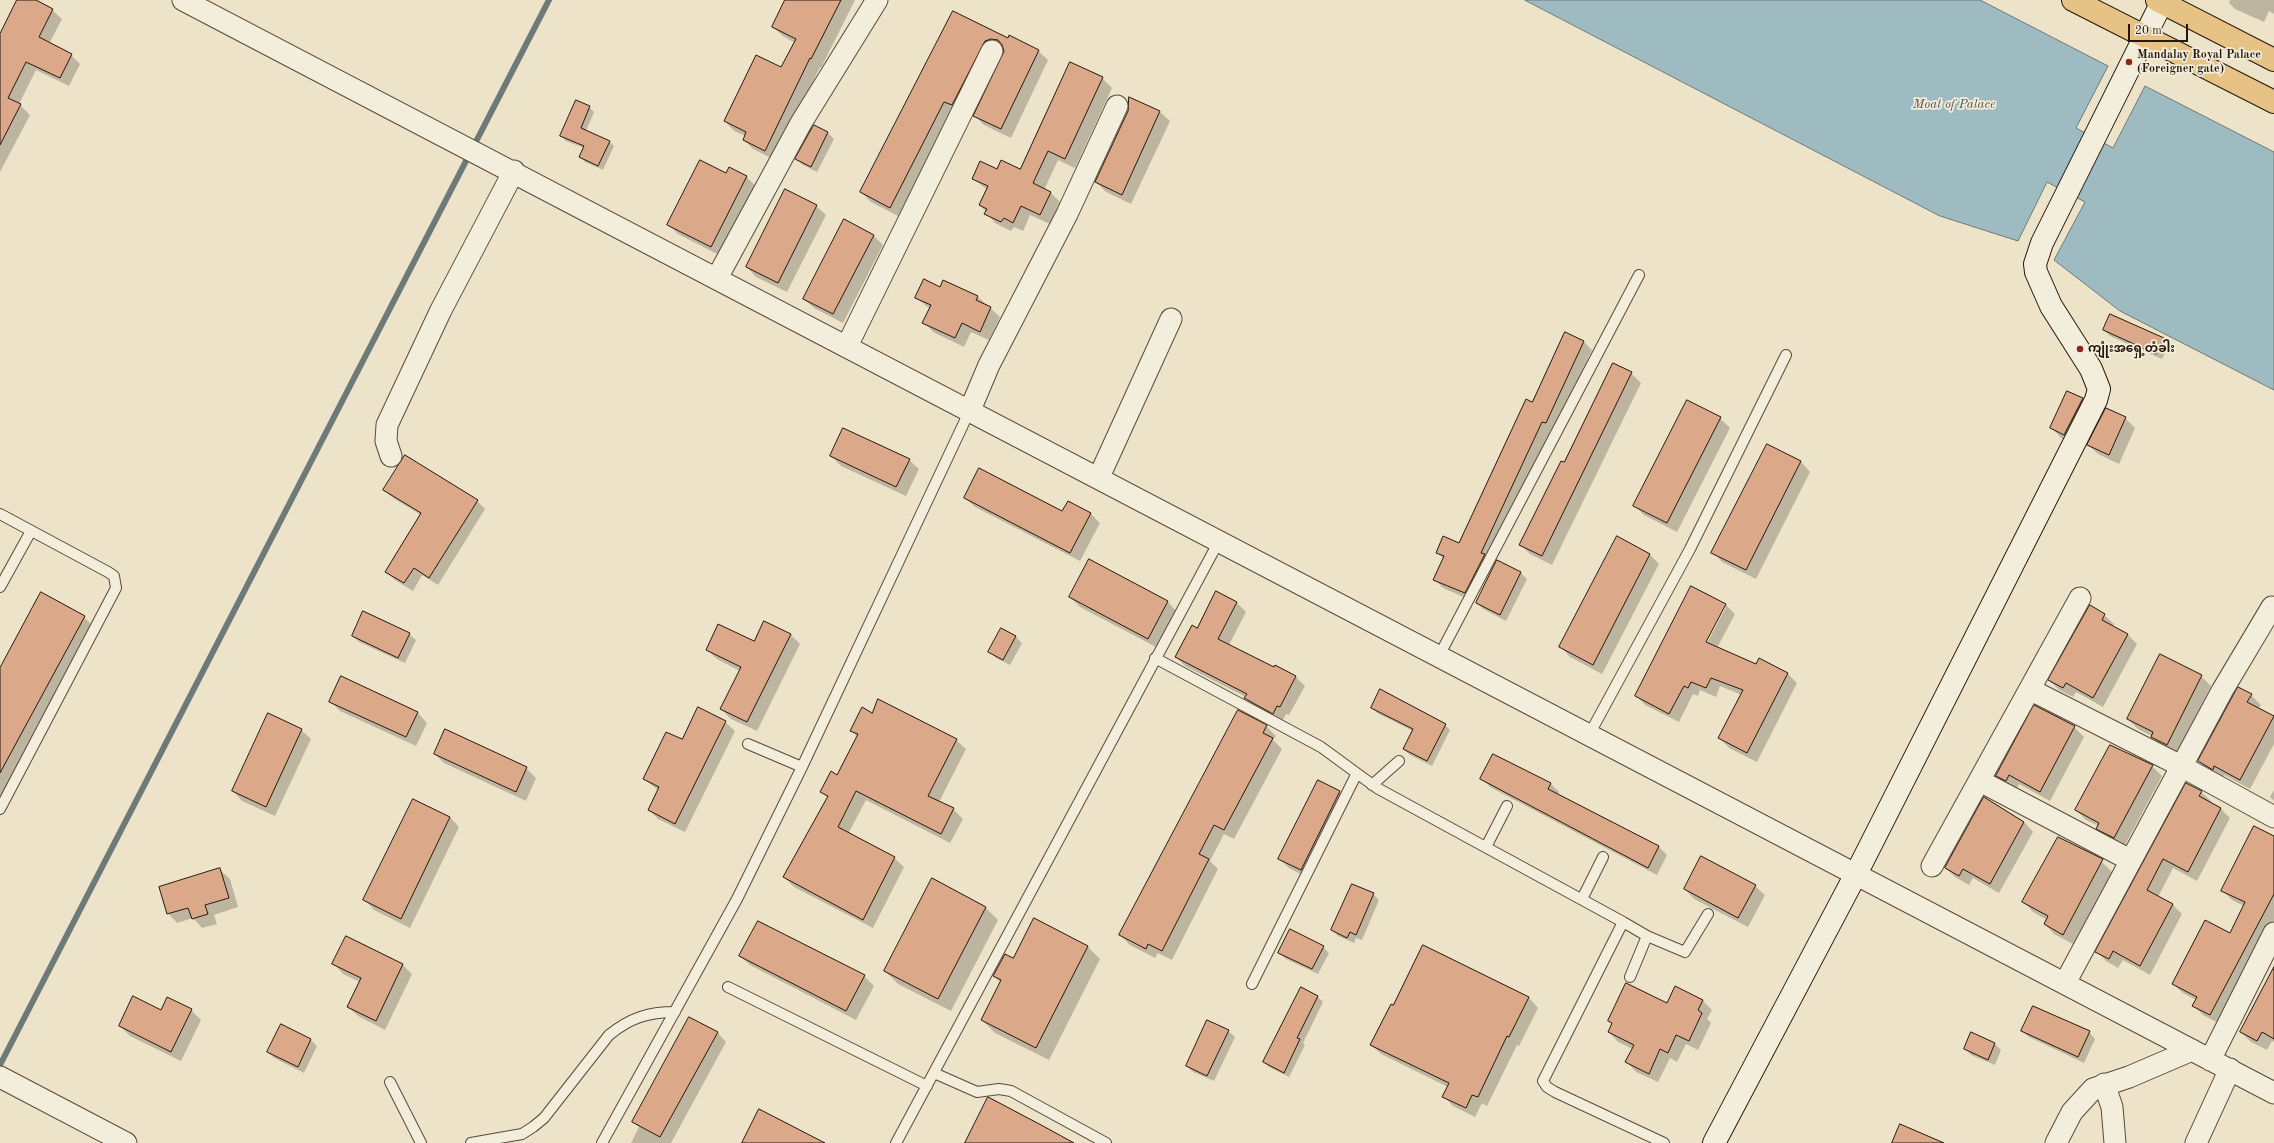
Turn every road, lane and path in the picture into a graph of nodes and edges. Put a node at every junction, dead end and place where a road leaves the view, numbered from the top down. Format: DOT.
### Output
graph roads {
  1 [pos="182,0"];
  2 [pos="877,0"];
  3 [pos="2074,0"];
  4 [pos="2161,1"];
  5 [pos="2145,37"];
  6 [pos="992,51"];
  7 [pos="2274,60"];
  8 [pos="2274,102"];
  9 [pos="1117,106"];
  10 [pos="514,171"];
  11 [pos="1639,275"];
  12 [pos="718,278"];
  13 [pos="1171,319"];
  14 [pos="847,346"];
  15 [pos="1786,355"];
  16 [pos="970,410"];
  17 [pos="391,456"];
  18 [pos="1099,478"];
  19 [pos="0,514"];
  20 [pos="31,531"];
  21 [pos="1219,540"];
  22 [pos="0,587"];
  23 [pos="2080,598"];
  24 [pos="2272,607"];
  25 [pos="1439,656"];
  26 [pos="1155,658"];
  27 [pos="2031,690"];
  28 [pos="1589,734"];
  29 [pos="748,744"];
  30 [pos="1399,761"];
  31 [pos="2181,766"];
  32 [pos="802,767"];
  33 [pos="1356,775"];
  34 [pos="1980,781"];
  35 [pos="1372,785"];
  36 [pos="1507,806"];
  37 [pos="0,809"];
  38 [pos="2274,817"];
  39 [pos="1486,847"];
  40 [pos="1603,857"];
  41 [pos="2130,860"];
  42 [pos="1932,866"];
  43 [pos="1856,874"];
  44 [pos="1582,899"];
  45 [pos="1708,914"];
  46 [pos="1623,922"];
  47 [pos="2274,933"];
  48 [pos="1646,936"];
  49 [pos="1630,977"];
  50 [pos="1252,984"];
  51 [pos="2065,984"];
  52 [pos="728,987"];
  53 [pos="675,1012"];
  54 [pos="2192,1050"];
  55 [pos="2210,1060"];
  56 [pos="2230,1069"];
  57 [pos="934,1074"];
  58 [pos="5,1080"];
  59 [pos="390,1082"];
  60 [pos="2104,1084"];
  61 [pos="927,1086"];
  62 [pos="2274,1093"];
  63 [pos="126,1143"];
  64 [pos="421,1143"];
  65 [pos="471,1143"];
  66 [pos="602,1143"];
  67 [pos="896,1143"];
  68 [pos="1106,1143"];
  69 [pos="1664,1143"];
  70 [pos="1714,1143"];
  71 [pos="2056,1143"];
  72 [pos="2115,1143"];
  73 [pos="2196,1143"];
  1 -- 10 [label="street"];
  2 -- 12 [label="street"];
  3 -- 5 [label="main road"];
  4 -- 5 [label="street"];
  4 -- 7 [label="main road"];
  5 -- 8 [label="main road"];
  5 -- 43 [label="street"];
  6 -- 14 [label="street"];
  9 -- 16 [label="street"];
  10 -- 12 [label="street"];
  10 -- 17 [label="street"];
  11 -- 25 [label="lane"];
  12 -- 14 [label="street"];
  13 -- 18 [label="street"];
  14 -- 16 [label="street"];
  15 -- 28 [label="lane"];
  16 -- 18 [label="street"];
  16 -- 32 [label="lane"];
  18 -- 21 [label="street"];
  19 -- 20 [label="lane"];
  20 -- 22 [label="lane"];
  20 -- 37 [label="lane"];
  21 -- 25 [label="street"];
  21 -- 26 [label="lane"];
  23 -- 27 [label="street"];
  24 -- 31 [label="street"];
  25 -- 28 [label="street"];
  26 -- 33 [label="lane"];
  26 -- 57 [label="lane"];
  27 -- 31 [label="street"];
  27 -- 34 [label="street"];
  28 -- 43 [label="street"];
  29 -- 32 [label="lane"];
  30 -- 35 [label="lane"];
  31 -- 38 [label="street"];
  31 -- 41 [label="street"];
  32 -- 53 [label="lane"];
  33 -- 35 [label="lane"];
  33 -- 50 [label="lane"];
  34 -- 41 [label="street"];
  34 -- 42 [label="street"];
  35 -- 39 [label="lane"];
  36 -- 39 [label="lane"];
  39 -- 44 [label="lane"];
  40 -- 44 [label="lane"];
  41 -- 51 [label="street"];
  43 -- 51 [label="street"];
  43 -- 70 [label="street"];
  44 -- 46 [label="lane"];
  45 -- 48 [label="lane"];
  46 -- 48 [label="lane"];
  46 -- 69 [label="lane"];
  47 -- 55 [label="street"];
  48 -- 49 [label="lane"];
  51 -- 54 [label="street"];
  52 -- 61 [label="lane"];
  53 -- 65 [label="lane"];
  53 -- 66 [label="lane"];
  54 -- 55 [label="street"];
  54 -- 60 [label="street"];
  55 -- 56 [label="street"];
  56 -- 62 [label="street"];
  56 -- 73 [label="street"];
  57 -- 61 [label="lane"];
  57 -- 68 [label="lane"];
  58 -- 63 [label="street"];
  59 -- 64 [label="lane"];
  60 -- 71 [label="street"];
  60 -- 72 [label="street"];
  61 -- 67 [label="lane"];
}
